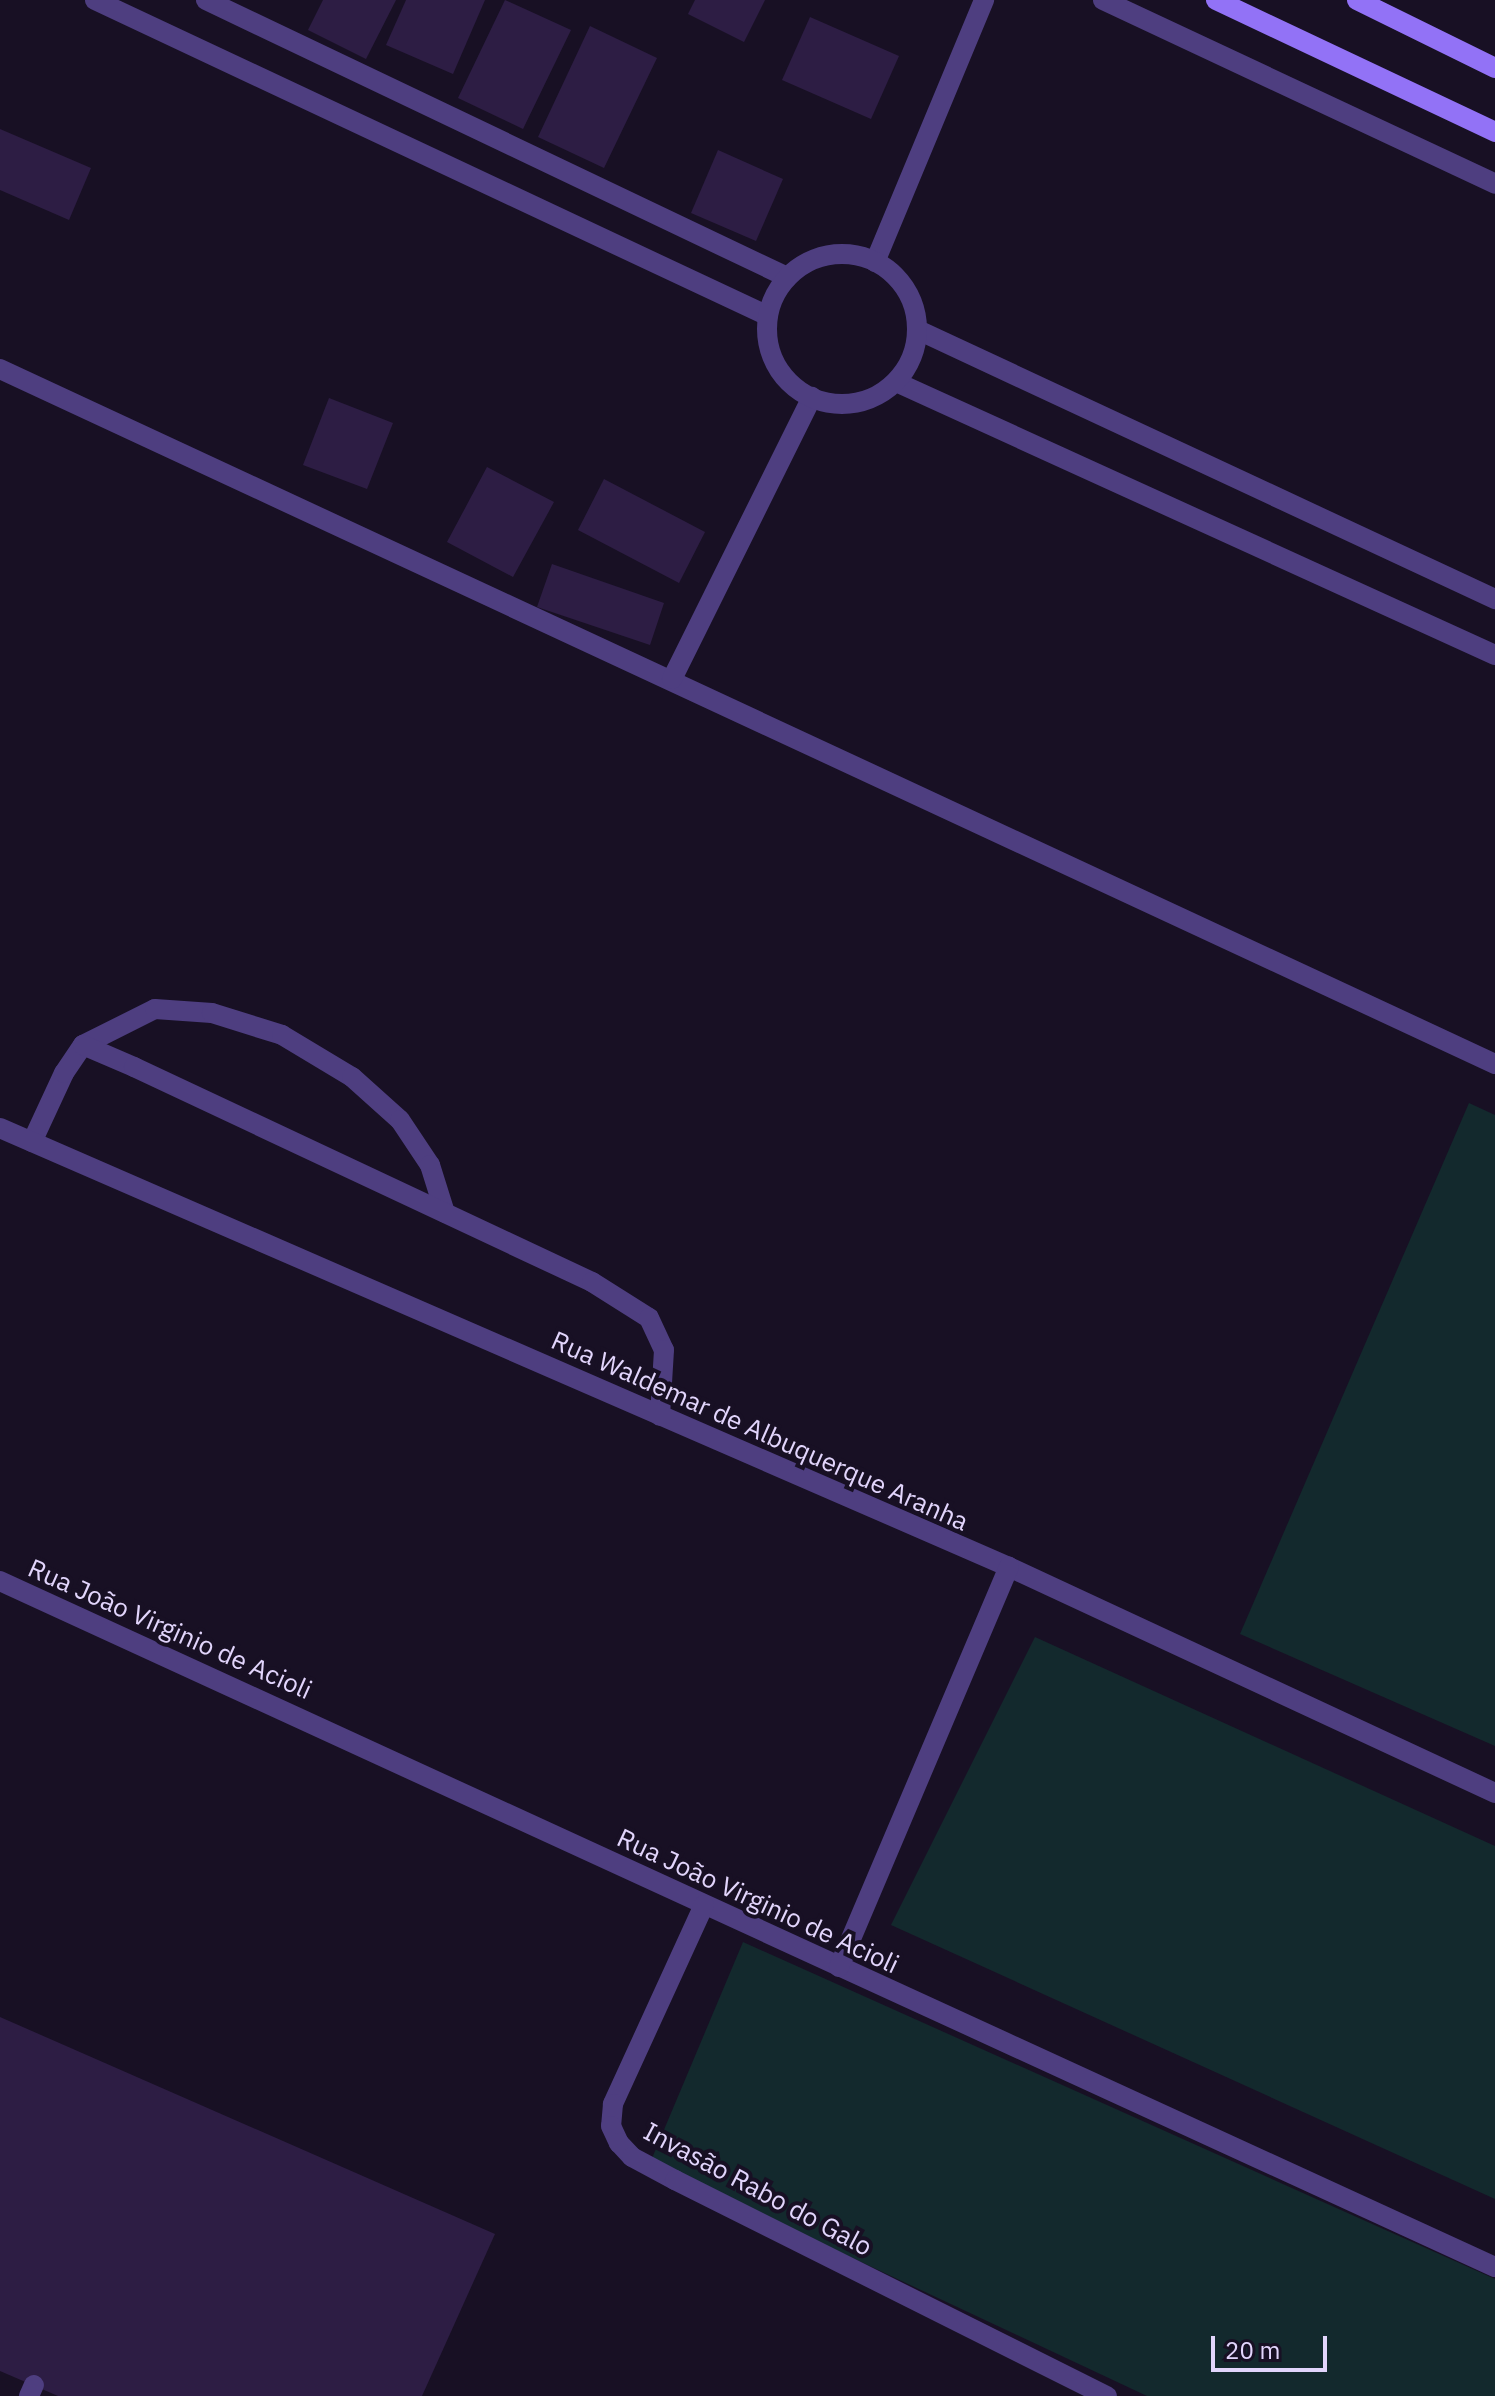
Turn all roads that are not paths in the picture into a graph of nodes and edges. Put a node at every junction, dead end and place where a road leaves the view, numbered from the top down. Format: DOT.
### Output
graph roads {
  1 [pos="95,0"];
  2 [pos="206,0"];
  3 [pos="984,0"];
  4 [pos="1103,0"];
  5 [pos="1216,0"];
  6 [pos="1357,0"];
  7 [pos="1495,68"];
  8 [pos="1495,132"];
  9 [pos="1495,184"];
  10 [pos="875,262"];
  11 [pos="787,277"];
  12 [pos="768,316"];
  13 [pos="918,330"];
  14 [pos="0,369"];
  15 [pos="896,382"];
  16 [pos="812,397"];
  17 [pos="1495,599"];
  18 [pos="1495,655"];
  19 [pos="672,679"];
  20 [pos="83,1045"];
  21 [pos="1495,1064"];
  22 [pos="0,1128"];
  23 [pos="32,1142"];
  24 [pos="445,1213"];
  25 [pos="660,1416"];
  26 [pos="1009,1567"];
  27 [pos="0,1581"];
  28 [pos="1495,1793"];
  29 [pos="704,1905"];
  30 [pos="839,1967"];
  31 [pos="1495,2267"];
  32 [pos="1107,2396"];
  1 -- 12 [label="street"];
  2 -- 11 [label="street"];
  3 -- 10 [label="street"];
  4 -- 9 [label="street"];
  5 -- 8 [label="main road"];
  6 -- 7 [label="main road"];
  10 -- 11 [label="street"];
  10 -- 13 [label="street"];
  11 -- 12 [label="street"];
  12 -- 16 [label="street"];
  13 -- 15 [label="street"];
  13 -- 17 [label="street"];
  14 -- 19 [label="street"];
  15 -- 16 [label="street"];
  15 -- 18 [label="street"];
  16 -- 19 [label="street"];
  19 -- 21 [label="street"];
  20 -- 23 [label="street"];
  20 -- 24 [label="street"];
  20 -- 24 [label="street"];
  22 -- 23 [label="street, Rua Waldemar de Albuquerque Aranha"];
  23 -- 25 [label="street, Rua Waldemar de Albuquerque Aranha"];
  24 -- 25 [label="street"];
  25 -- 26 [label="street, Rua Waldemar de Albuquerque Aranha"];
  26 -- 28 [label="street, Rua Waldemar de Albuquerque Aranha"];
  26 -- 30 [label="street"];
  27 -- 29 [label="street, Rua João Virginio de Acioli"];
  29 -- 30 [label="street, Rua João Virginio de Acioli"];
  29 -- 32 [label="street, Invasão Rabo do Galo"];
  30 -- 31 [label="street, Rua João Virginio de Acioli"];
}
